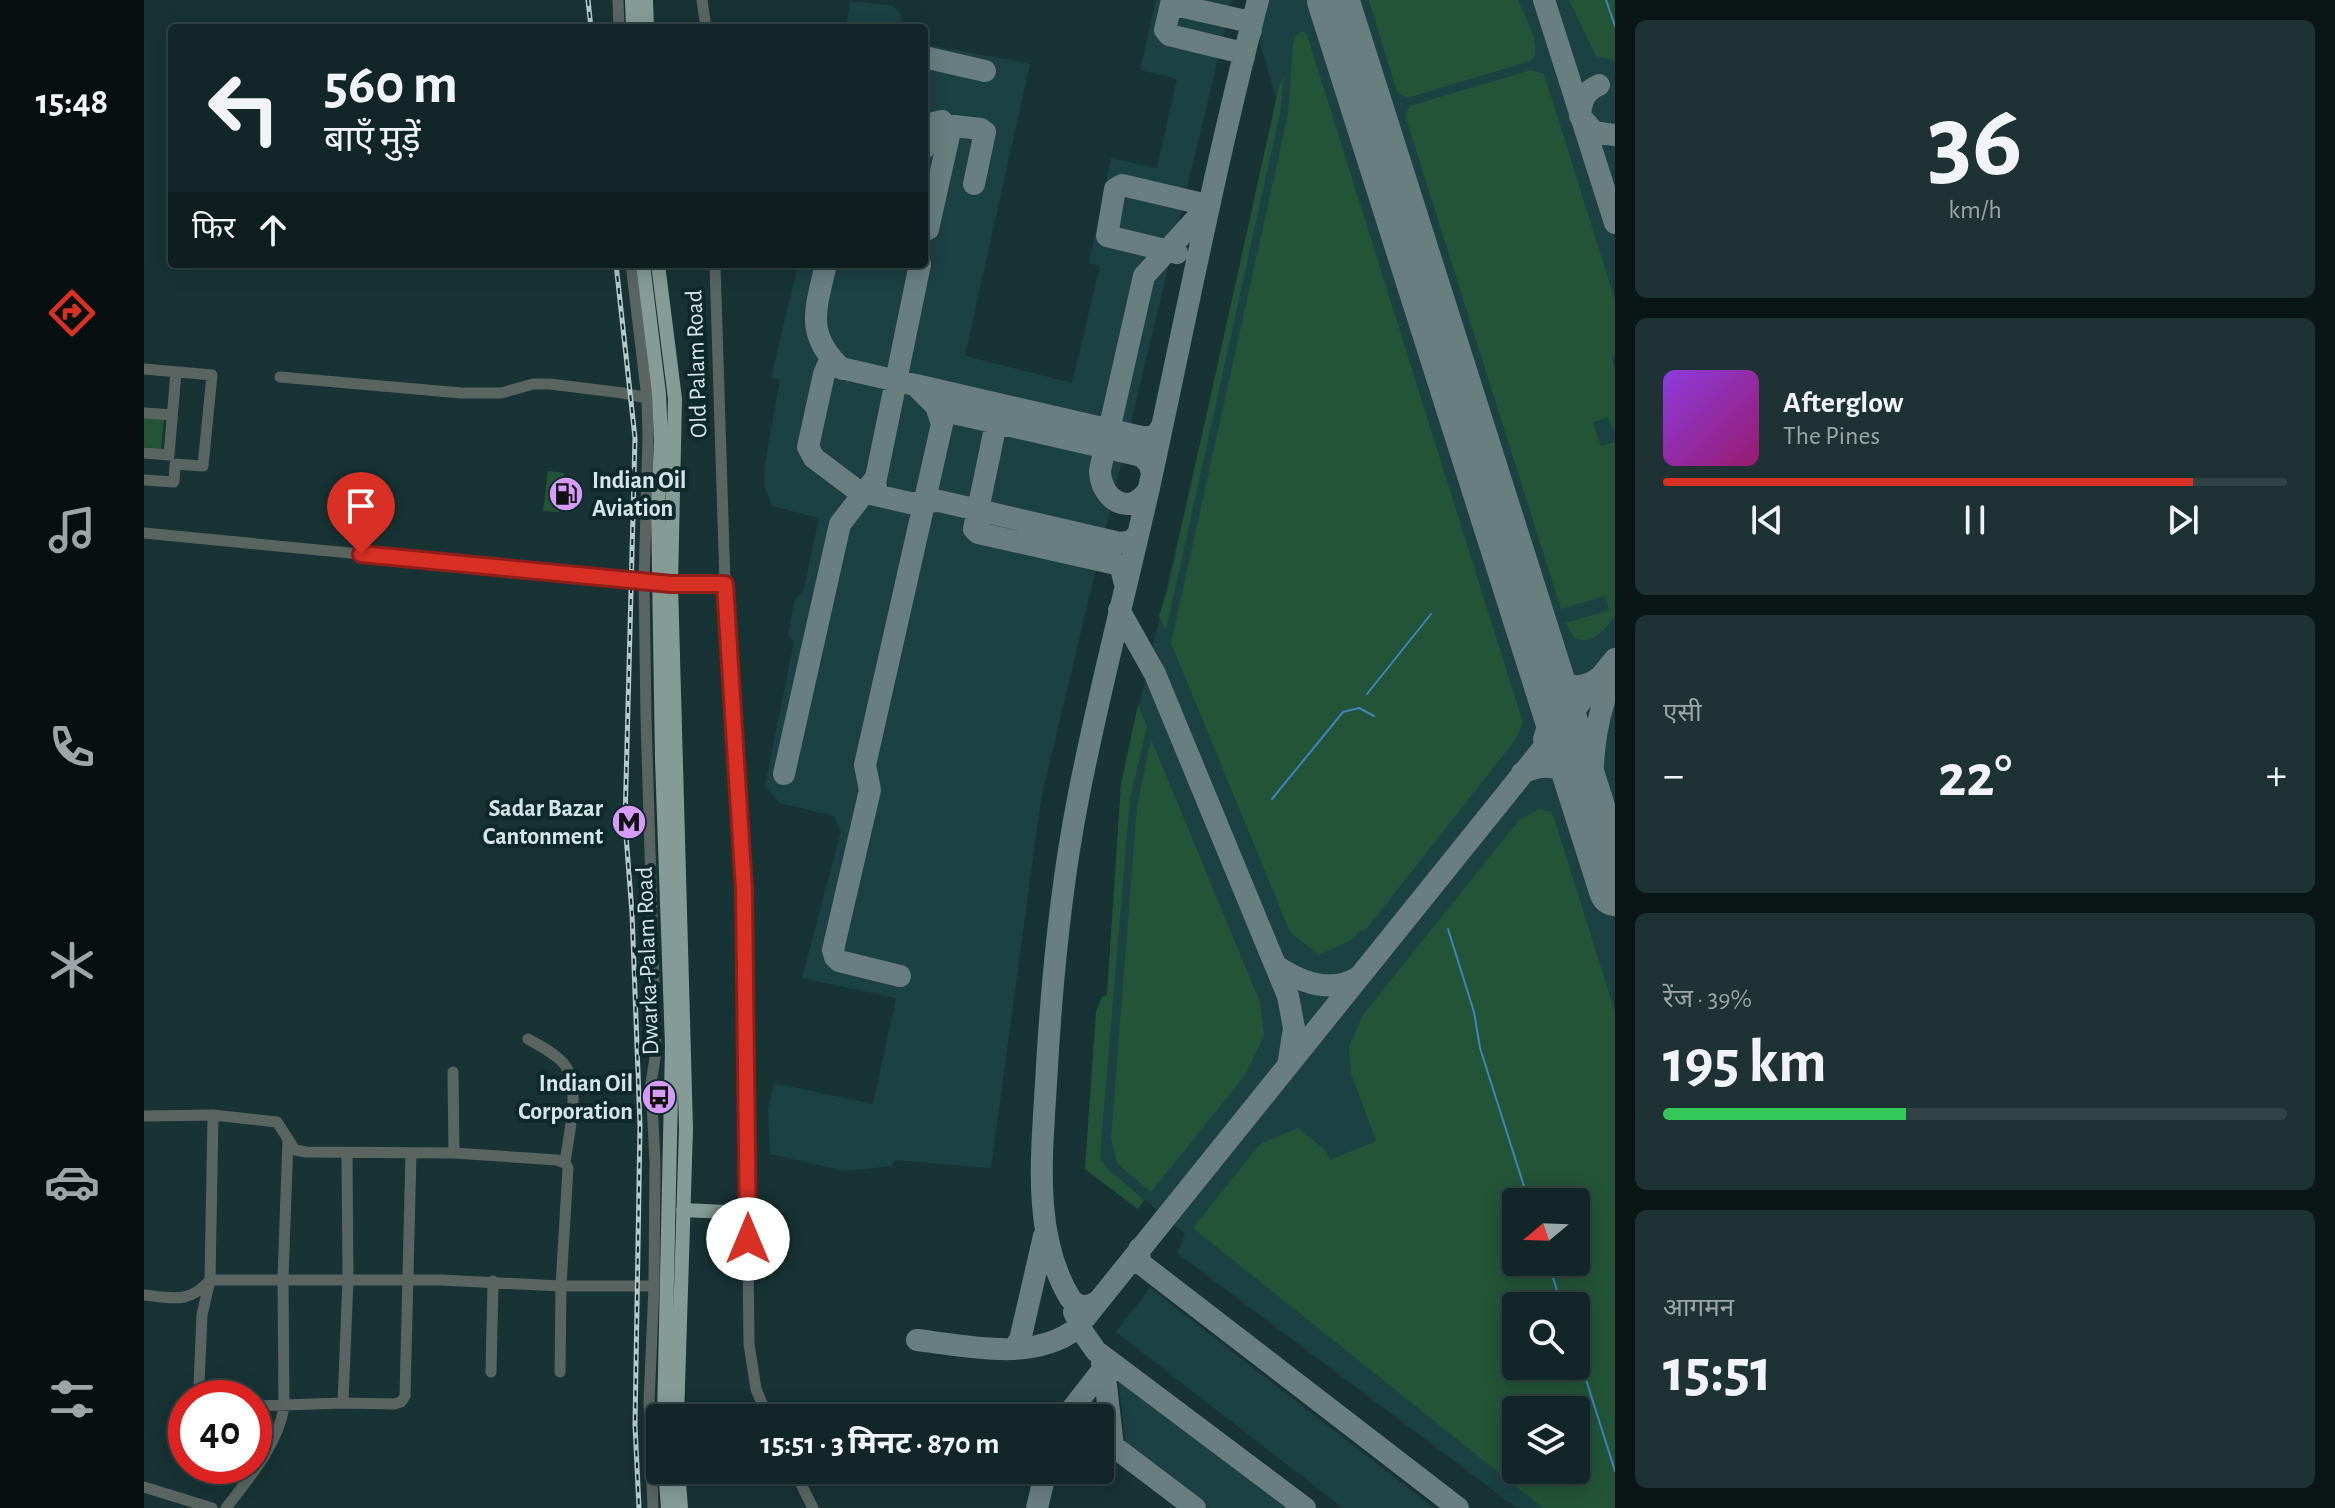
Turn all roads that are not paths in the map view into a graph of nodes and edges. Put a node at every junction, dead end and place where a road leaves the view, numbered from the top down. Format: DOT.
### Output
graph roads {
  1 [pos="618,0"];
  2 [pos="632,0"];
  3 [pos="646,0"];
  4 [pos="705,3"];
  5 [pos="619,24"];
  6 [pos="633,24"];
  7 [pos="647,24"];
  8 [pos="706,24"];
  9 [pos="631,268"];
  10 [pos="643,268"];
  11 [pos="659,268"];
  12 [pos="715,268"];
  13 [pos="144,369"];
  14 [pos="176,372"];
  15 [pos="280,377"];
  16 [pos="647,398"];
  17 [pos="144,413"];
  18 [pos="172,415"];
  19 [pos="144,453"];
  20 [pos="172,459"];
  21 [pos="144,480"];
  22 [pos="144,533"];
  23 [pos="644,582"];
  24 [pos="665,584"];
  25 [pos="725,584"];
  26 [pos="528,1039"];
  27 [pos="453,1072"];
  28 [pos="213,1115"];
  29 [pos="144,1116"];
  30 [pos="288,1139"];
  31 [pos="411,1153"];
  32 [pos="454,1153"];
  33 [pos="347,1154"];
  34 [pos="565,1163"];
  35 [pos="683,1210"];
  36 [pos="748,1213"];
  37 [pos="283,1279"];
  38 [pos="348,1279"];
  39 [pos="210,1280"];
  40 [pos="407,1280"];
  41 [pos="493,1281"];
  42 [pos="561,1286"];
  43 [pos="654,1286"];
  44 [pos="144,1295"];
  45 [pos="491,1372"];
  46 [pos="560,1372"];
  47 [pos="199,1380"];
  48 [pos="343,1403"];
  49 [pos="664,1404"];
  50 [pos="677,1404"];
  51 [pos="762,1404"];
  52 [pos="272,1407"];
  53 [pos="284,1407"];
  54 [pos="666,1484"];
  55 [pos="679,1484"];
  56 [pos="801,1484"];
  57 [pos="144,1487"];
  58 [pos="212,1508"];
  59 [pos="226,1508"];
  60 [pos="653,1508"];
  61 [pos="668,1508"];
  62 [pos="681,1508"];
  63 [pos="813,1508"];
  1 -- 5 [label="street"];
  2 -- 6 [label="main road"];
  3 -- 7 [label="main road"];
  4 -- 8 [label="street"];
  9 -- 16 [label="street"];
  10 -- 24 [label="main road, Dwarka-Palam Road"];
  11 -- 24 [label="main road"];
  12 -- 25 [label="street, Old Palam Road"];
  13 -- 14 [label="street"];
  14 -- 18 [label="street"];
  14 -- 20 [label="street"];
  15 -- 16 [label="street"];
  16 -- 23 [label="street"];
  17 -- 18 [label="street"];
  18 -- 20 [label="street"];
  19 -- 20 [label="street"];
  20 -- 21 [label="street"];
  22 -- 23 [label="street"];
  23 -- 24 [label="street"];
  23 -- 43 [label="street"];
  24 -- 25 [label="street"];
  24 -- 35 [label="main road, Dwarka-Palam Road"];
  24 -- 49 [label="main road, Dwarka-Palam Road"];
  25 -- 36 [label="street, Old Palam Road"];
  26 -- 34 [label="street"];
  27 -- 32 [label="street"];
  28 -- 29 [label="street"];
  28 -- 30 [label="street"];
  28 -- 39 [label="street"];
  30 -- 33 [label="street"];
  30 -- 37 [label="street"];
  31 -- 32 [label="street"];
  31 -- 33 [label="street"];
  31 -- 40 [label="street"];
  32 -- 34 [label="street"];
  33 -- 38 [label="street"];
  34 -- 42 [label="street"];
  35 -- 36 [label="main road"];
  35 -- 50 [label="main road, Dwarka-Palam Road"];
  36 -- 51 [label="street, Old Palam Road"];
  37 -- 38 [label="street"];
  37 -- 39 [label="street"];
  37 -- 53 [label="street"];
  38 -- 40 [label="street"];
  38 -- 48 [label="street"];
  39 -- 44 [label="street"];
  39 -- 47 [label="street"];
  40 -- 41 [label="street"];
  40 -- 48 [label="street"];
  41 -- 42 [label="street"];
  41 -- 45 [label="street"];
  42 -- 43 [label="street"];
  42 -- 46 [label="street"];
  43 -- 60 [label="street"];
  48 -- 53 [label="street"];
  52 -- 53 [label="street"];
  53 -- 59 [label="street"];
  54 -- 61 [label="main road"];
  55 -- 62 [label="main road"];
  56 -- 63 [label="street"];
  57 -- 58 [label="street"];
}
